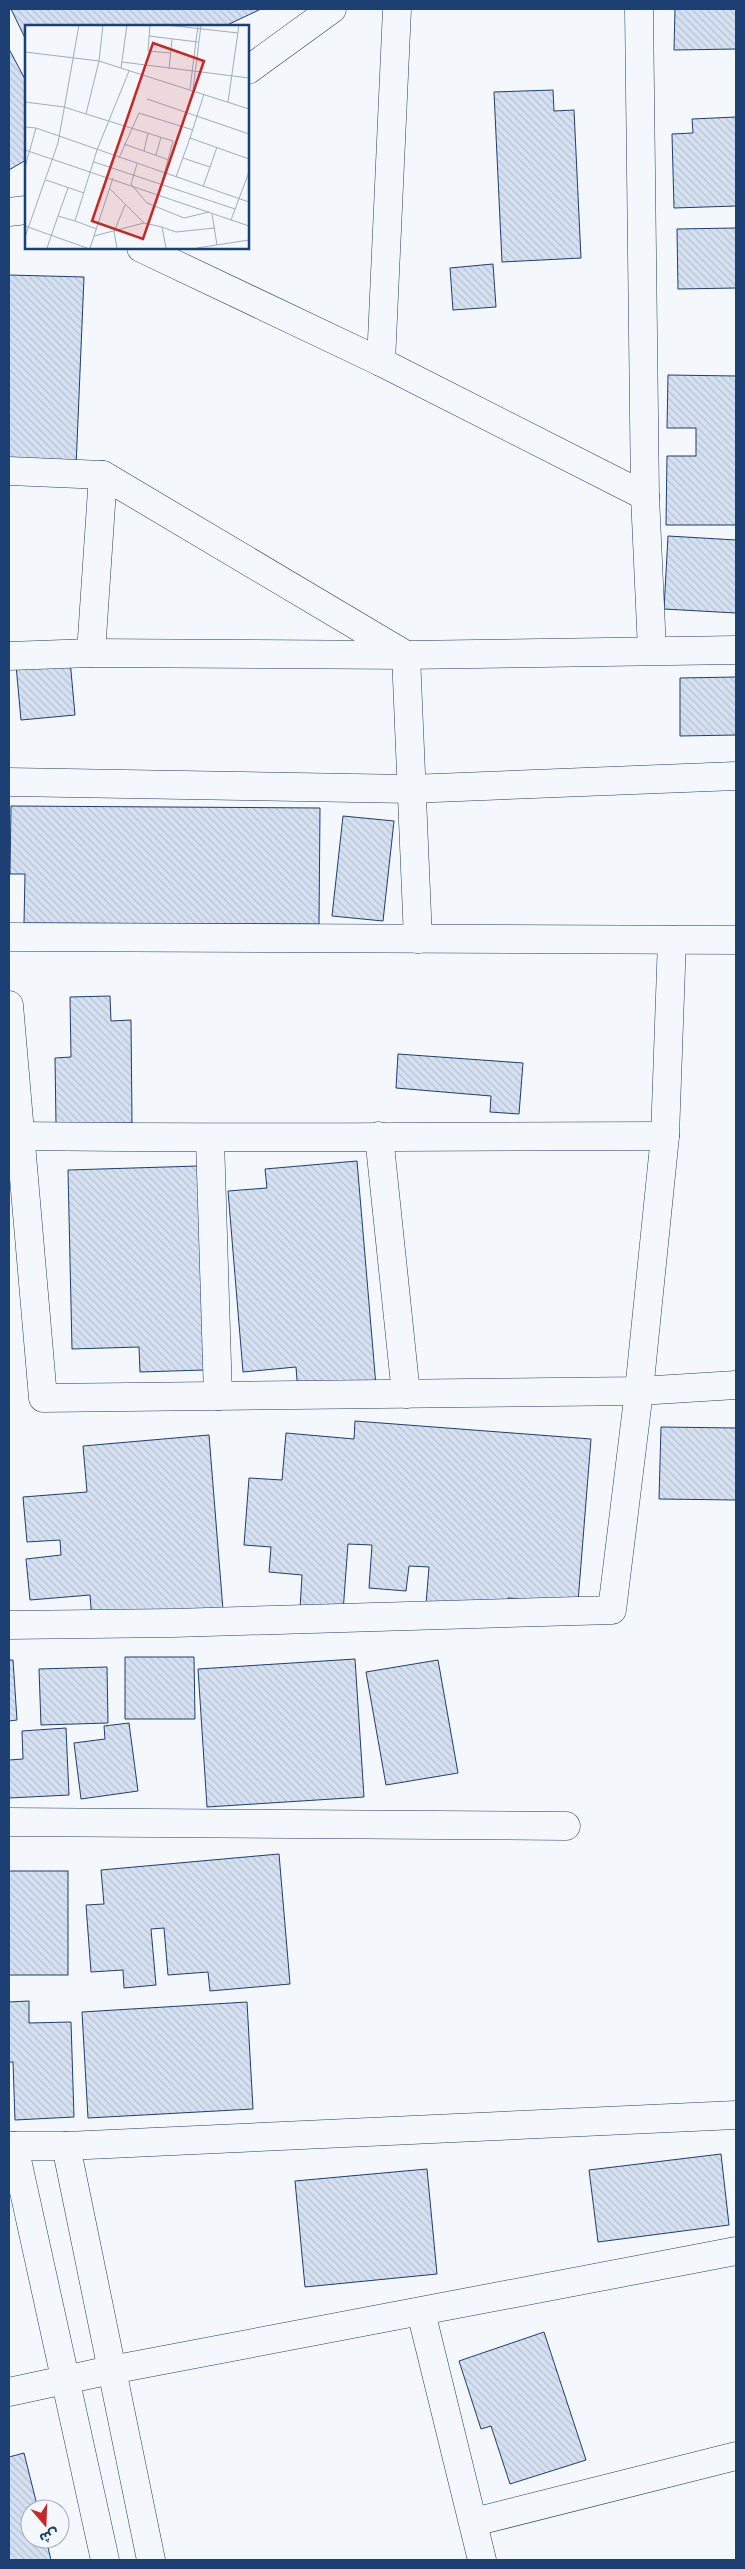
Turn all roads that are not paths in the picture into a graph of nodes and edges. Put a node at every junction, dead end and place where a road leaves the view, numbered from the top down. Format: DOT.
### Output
graph roads {
  1 [pos="332,9"];
  2 [pos="397,9"];
  3 [pos="639,9"];
  4 [pos="249,69"];
  5 [pos="25,210"];
  6 [pos="9,212"];
  7 [pos="143,249"];
  8 [pos="380,362"];
  9 [pos="9,471"];
  10 [pos="103,475"];
  11 [pos="644,496"];
  12 [pos="652,650"];
  13 [pos="736,650"];
  14 [pos="91,653"];
  15 [pos="406,655"];
  16 [pos="9,656"];
  17 [pos="736,776"];
  18 [pos="9,782"];
  19 [pos="410,789"];
  20 [pos="9,937"];
  21 [pos="418,939"];
  22 [pos="672,940"];
  23 [pos="736,940"];
  24 [pos="9,1005"];
  25 [pos="20,1136"];
  26 [pos="379,1136"];
  27 [pos="664,1136"];
  28 [pos="210,1139"];
  29 [pos="736,1385"];
  30 [pos="639,1391"];
  31 [pos="406,1394"];
  32 [pos="218,1396"];
  33 [pos="9,1625"];
  34 [pos="9,1822"];
  35 [pos="566,1826"];
  36 [pos="736,2115"];
  37 [pos="12,2146"];
  38 [pos="66,2146"];
  39 [pos="736,2251"];
  40 [pos="421,2312"];
  41 [pos="111,2370"];
  42 [pos="65,2380"];
  43 [pos="9,2392"];
  44 [pos="736,2456"];
  45 [pos="474,2522"];
  46 [pos="105,2560"];
  47 [pos="151,2560"];
  48 [pos="482,2560"];
  1 -- 4 [label="street"];
  2 -- 8 [label="street"];
  3 -- 11 [label="street"];
  5 -- 6 [label="street"];
  7 -- 8 [label="street"];
  8 -- 11 [label="street"];
  9 -- 10 [label="street"];
  10 -- 14 [label="street"];
  10 -- 15 [label="street"];
  11 -- 12 [label="street"];
  12 -- 13 [label="street"];
  12 -- 15 [label="street"];
  14 -- 15 [label="street"];
  14 -- 16 [label="street"];
  15 -- 19 [label="street"];
  17 -- 19 [label="street"];
  18 -- 19 [label="street"];
  19 -- 21 [label="street"];
  20 -- 21 [label="street"];
  21 -- 22 [label="street"];
  22 -- 23 [label="street"];
  22 -- 27 [label="street"];
  24 -- 25 [label="street"];
  25 -- 28 [label="street"];
  25 -- 32 [label="street"];
  26 -- 27 [label="street"];
  26 -- 28 [label="street"];
  26 -- 31 [label="street"];
  27 -- 30 [label="street"];
  28 -- 32 [label="street"];
  29 -- 30 [label="street"];
  30 -- 31 [label="street"];
  30 -- 33 [label="street"];
  31 -- 32 [label="street"];
  34 -- 35 [label="street"];
  36 -- 38 [label="street"];
  37 -- 38 [label="street"];
  37 -- 42 [label="street"];
  38 -- 41 [label="street"];
  39 -- 40 [label="street"];
  40 -- 41 [label="street"];
  40 -- 45 [label="street"];
  41 -- 42 [label="street"];
  41 -- 47 [label="street"];
  42 -- 43 [label="street"];
  42 -- 46 [label="street"];
  44 -- 45 [label="street"];
  45 -- 48 [label="street"];
}
